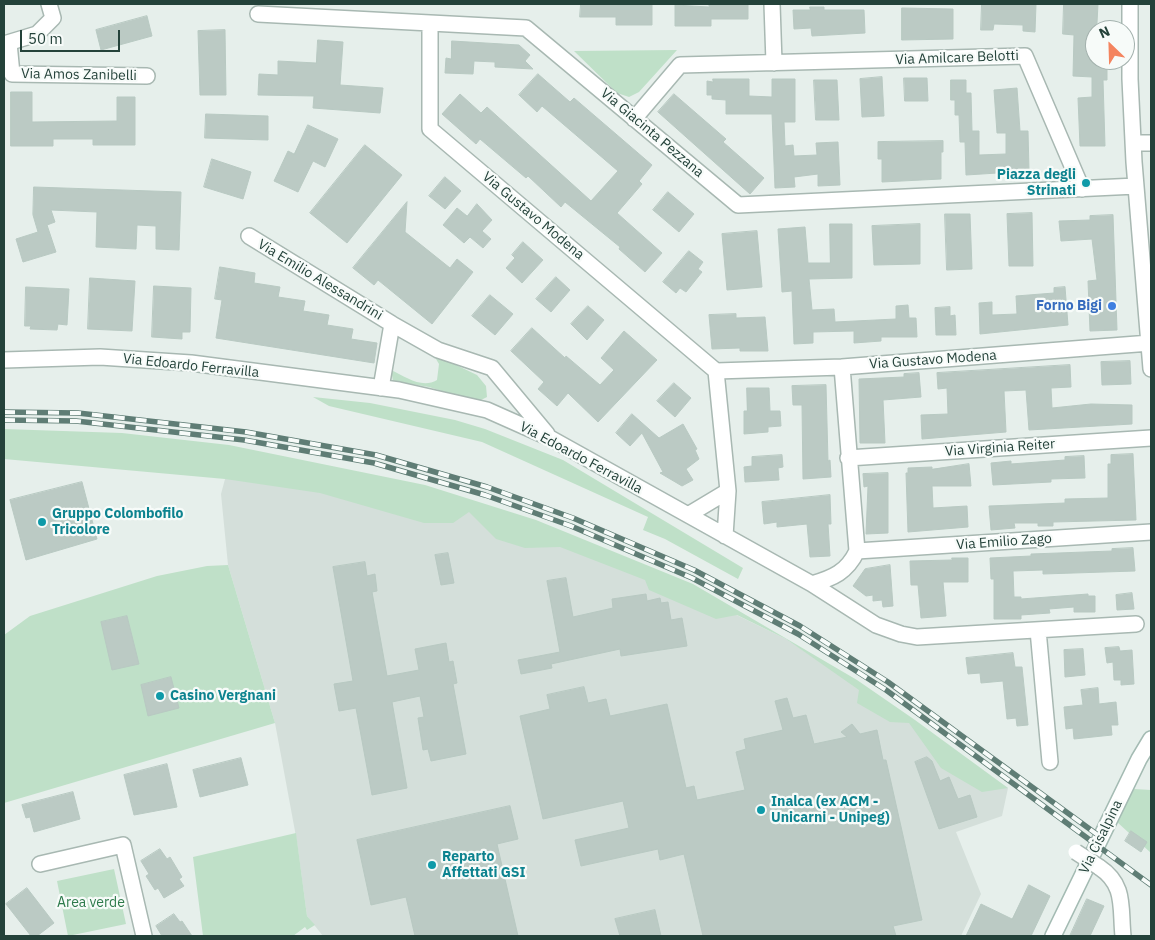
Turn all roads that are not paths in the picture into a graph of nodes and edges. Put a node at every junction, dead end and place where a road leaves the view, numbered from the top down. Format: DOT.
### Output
graph roads {
  1 [pos="50,4"];
  2 [pos="772,4"];
  3 [pos="1130,4"];
  4 [pos="258,14"];
  5 [pos="430,23"];
  6 [pos="6,44"];
  7 [pos="774,63"];
  8 [pos="147,76"];
  9 [pos="634,119"];
  10 [pos="1133,143"];
  11 [pos="1151,143"];
  12 [pos="1136,186"];
  13 [pos="1082,189"];
  14 [pos="249,236"];
  15 [pos="1146,241"];
  16 [pos="392,324"];
  17 [pos="1150,343"];
  18 [pos="4,360"];
  19 [pos="842,367"];
  20 [pos="1151,369"];
  21 [pos="716,371"];
  22 [pos="381,388"];
  23 [pos="550,438"];
  24 [pos="1151,438"];
  25 [pos="848,458"];
  26 [pos="728,491"];
  27 [pos="688,515"];
  28 [pos="1151,532"];
  29 [pos="725,536"];
  30 [pos="857,552"];
  31 [pos="812,584"];
  32 [pos="1136,624"];
  33 [pos="1038,630"];
  34 [pos="1151,739"];
  35 [pos="1050,762"];
  36 [pos="1076,852"];
  37 [pos="40,864"];
  38 [pos="144,936"];
  39 [pos="1053,936"];
  40 [pos="1123,936"];
  1 -- 6 [label="street, Via Amos Zanibelli"];
  2 -- 7 [label="street"];
  3 -- 10 [label="street"];
  4 -- 5 [label="street, Via Giacinta Pezzana"];
  5 -- 9 [label="street, Via Giacinta Pezzana"];
  5 -- 21 [label="street, Via Gustavo Modena"];
  6 -- 8 [label="street, Via Amos Zanibelli"];
  7 -- 9 [label="street, Via Amilcare Belotti"];
  7 -- 13 [label="street, Via Amilcare Belotti"];
  9 -- 13 [label="street, Via Giacinta Pezzana"];
  10 -- 11 [label="street"];
  10 -- 12 [label="street"];
  12 -- 13 [label="street"];
  12 -- 15 [label="street"];
  14 -- 16 [label="street, Via Emilio Alessandrini"];
  15 -- 17 [label="street"];
  16 -- 22 [label="street, Via Emilio Alessandrini"];
  16 -- 23 [label="street, Via Emilio Alessandrini"];
  17 -- 19 [label="street, Via Gustavo Modena"];
  17 -- 20 [label="street"];
  18 -- 22 [label="street, Via Edoardo Ferravilla"];
  19 -- 21 [label="street, Via Gustavo Modena"];
  19 -- 25 [label="street"];
  21 -- 26 [label="street"];
  22 -- 23 [label="street, Via Edoardo Ferravilla"];
  23 -- 27 [label="street, Via Edoardo Ferravilla"];
  24 -- 25 [label="street, Via Virginia Reiter"];
  25 -- 30 [label="street"];
  26 -- 27 [label="street"];
  26 -- 29 [label="street"];
  27 -- 29 [label="street, Via Edoardo Ferravilla"];
  28 -- 30 [label="street, Via Emilio Zago"];
  29 -- 31 [label="street, Via Edoardo Ferravilla"];
  30 -- 31 [label="street"];
  31 -- 33 [label="street, Via Edoardo Ferravilla"];
  32 -- 33 [label="street, Via Edoardo Ferravilla"];
  33 -- 35 [label="street"];
  34 -- 39 [label="street, Via Cisalpina"];
  36 -- 40 [label="street, bridge"];
  37 -- 38 [label="street"];
}
